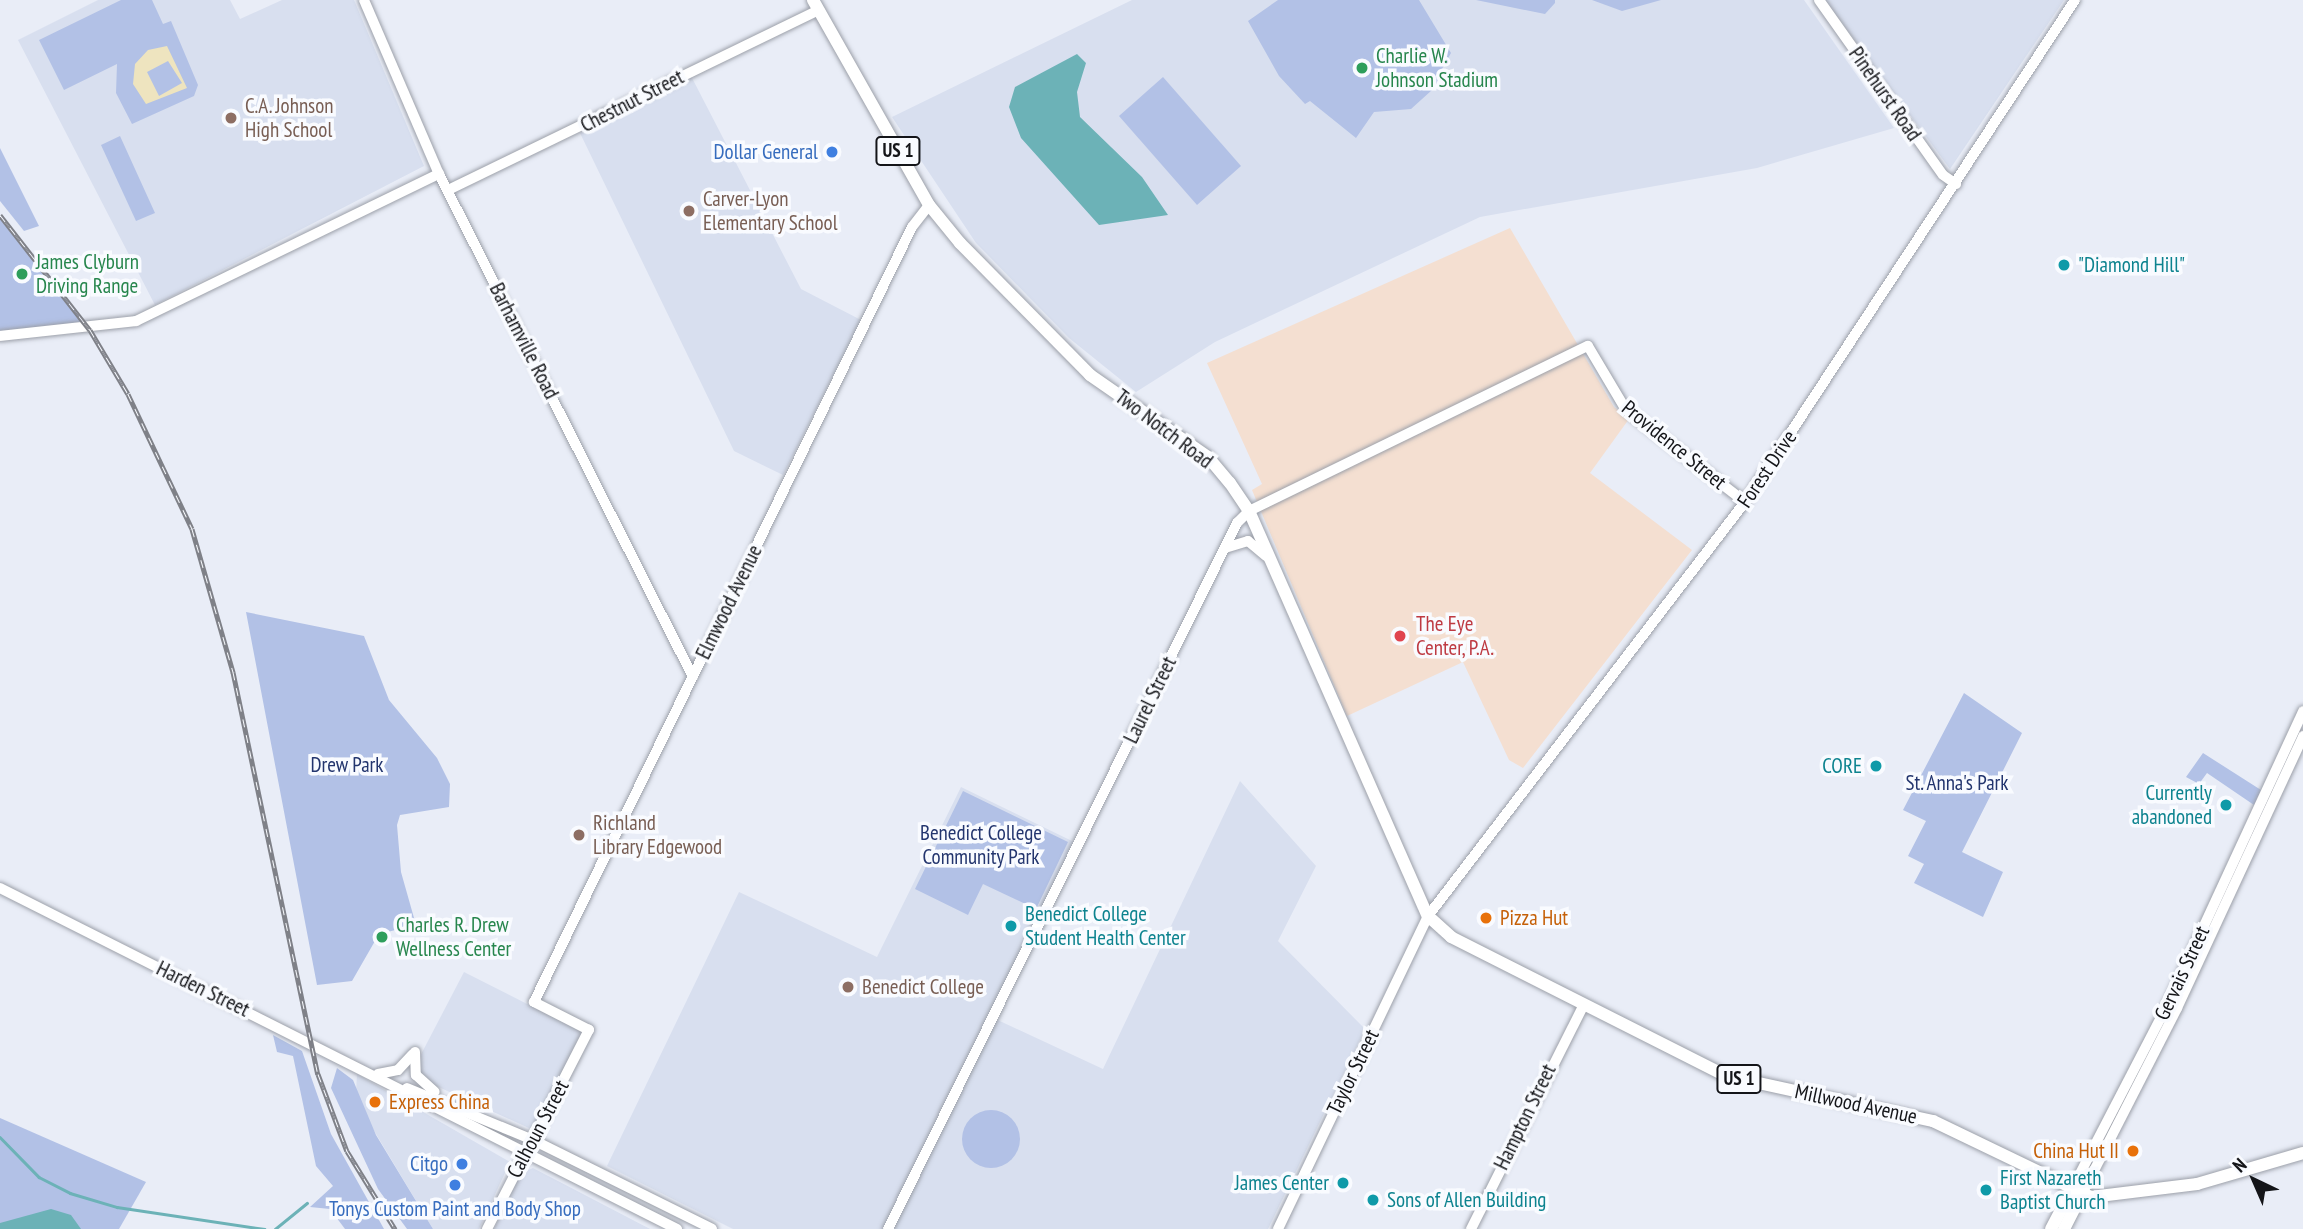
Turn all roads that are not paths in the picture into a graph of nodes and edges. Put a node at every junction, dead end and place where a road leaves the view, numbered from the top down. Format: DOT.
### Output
graph roads {
  1 [pos="364,0"];
  2 [pos="1819,0"];
  3 [pos="2075,0"];
  4 [pos="815,5"];
  5 [pos="439,174"];
  6 [pos="1956,184"];
  7 [pos="447,190"];
  8 [pos="929,205"];
  9 [pos="0,336"];
  10 [pos="1745,502"];
  11 [pos="1249,511"];
  12 [pos="1225,548"];
  13 [pos="1270,561"];
  14 [pos="692,677"];
  15 [pos="2303,711"];
  16 [pos="2303,736"];
  17 [pos="0,888"];
  18 [pos="1428,916"];
  19 [pos="1583,1006"];
  20 [pos="589,1030"];
  21 [pos="378,1074"];
  22 [pos="407,1088"];
  23 [pos="452,1104"];
  24 [pos="531,1139"];
  25 [pos="523,1153"];
  26 [pos="2303,1153"];
  27 [pos="2077,1192"];
  28 [pos="487,1229"];
  29 [pos="677,1229"];
  30 [pos="712,1229"];
  31 [pos="888,1229"];
  32 [pos="1278,1229"];
  33 [pos="1471,1229"];
  34 [pos="2051,1229"];
  35 [pos="2064,1229"];
  1 -- 5 [label="street, Barhamville Road"];
  2 -- 6 [label="street, Pinehurst Road"];
  3 -- 6 [label="street, Forest Drive"];
  4 -- 7 [label="street, Chestnut Street"];
  4 -- 8 [label="main road, Two Notch Road / US 1"];
  5 -- 7 [label="street, Barhamville Road"];
  5 -- 9 [label="street"];
  6 -- 10 [label="street, Forest Drive"];
  7 -- 14 [label="street, Barhamville Road"];
  8 -- 11 [label="main road, Two Notch Road / US 1"];
  8 -- 14 [label="street, Elmwood Avenue"];
  10 -- 11 [label="street, Providence Street"];
  10 -- 18 [label="street, Forest Drive"];
  11 -- 12 [label="street, Laurel Street"];
  11 -- 13 [label="main road, Two Notch Road / US 1"];
  12 -- 13 [label="street"];
  12 -- 31 [label="street, Laurel Street"];
  13 -- 18 [label="main road, Two Notch Road / US 1"];
  14 -- 20 [label="street, Elmwood Avenue"];
  15 -- 27 [label="street, Gervais Street"];
  16 -- 27 [label="street, Gervais Street"];
  17 -- 21 [label="street, Harden Street"];
  18 -- 19 [label="main road, Millwood Avenue / US 1"];
  18 -- 32 [label="street, Taylor Street"];
  19 -- 27 [label="main road, Millwood Avenue / US 1"];
  19 -- 33 [label="street, Hampton Street"];
  20 -- 24 [label="street, Calhoun Street"];
  21 -- 22 [label="street, Harden Street"];
  21 -- 23 [label="street"];
  22 -- 23 [label="street, Harden Street"];
  22 -- 25 [label="street, Harden Street"];
  23 -- 24 [label="street, Harden Street"];
  24 -- 25 [label="street, Calhoun Street"];
  24 -- 30 [label="street, Harden Street"];
  25 -- 28 [label="street, Calhoun Street"];
  25 -- 29 [label="street, Harden Street"];
  26 -- 27 [label="main road, Millwood Avenue"];
  27 -- 34 [label="main road, Gervais Street"];
  27 -- 35 [label="main road, Gervais Street"];
}
